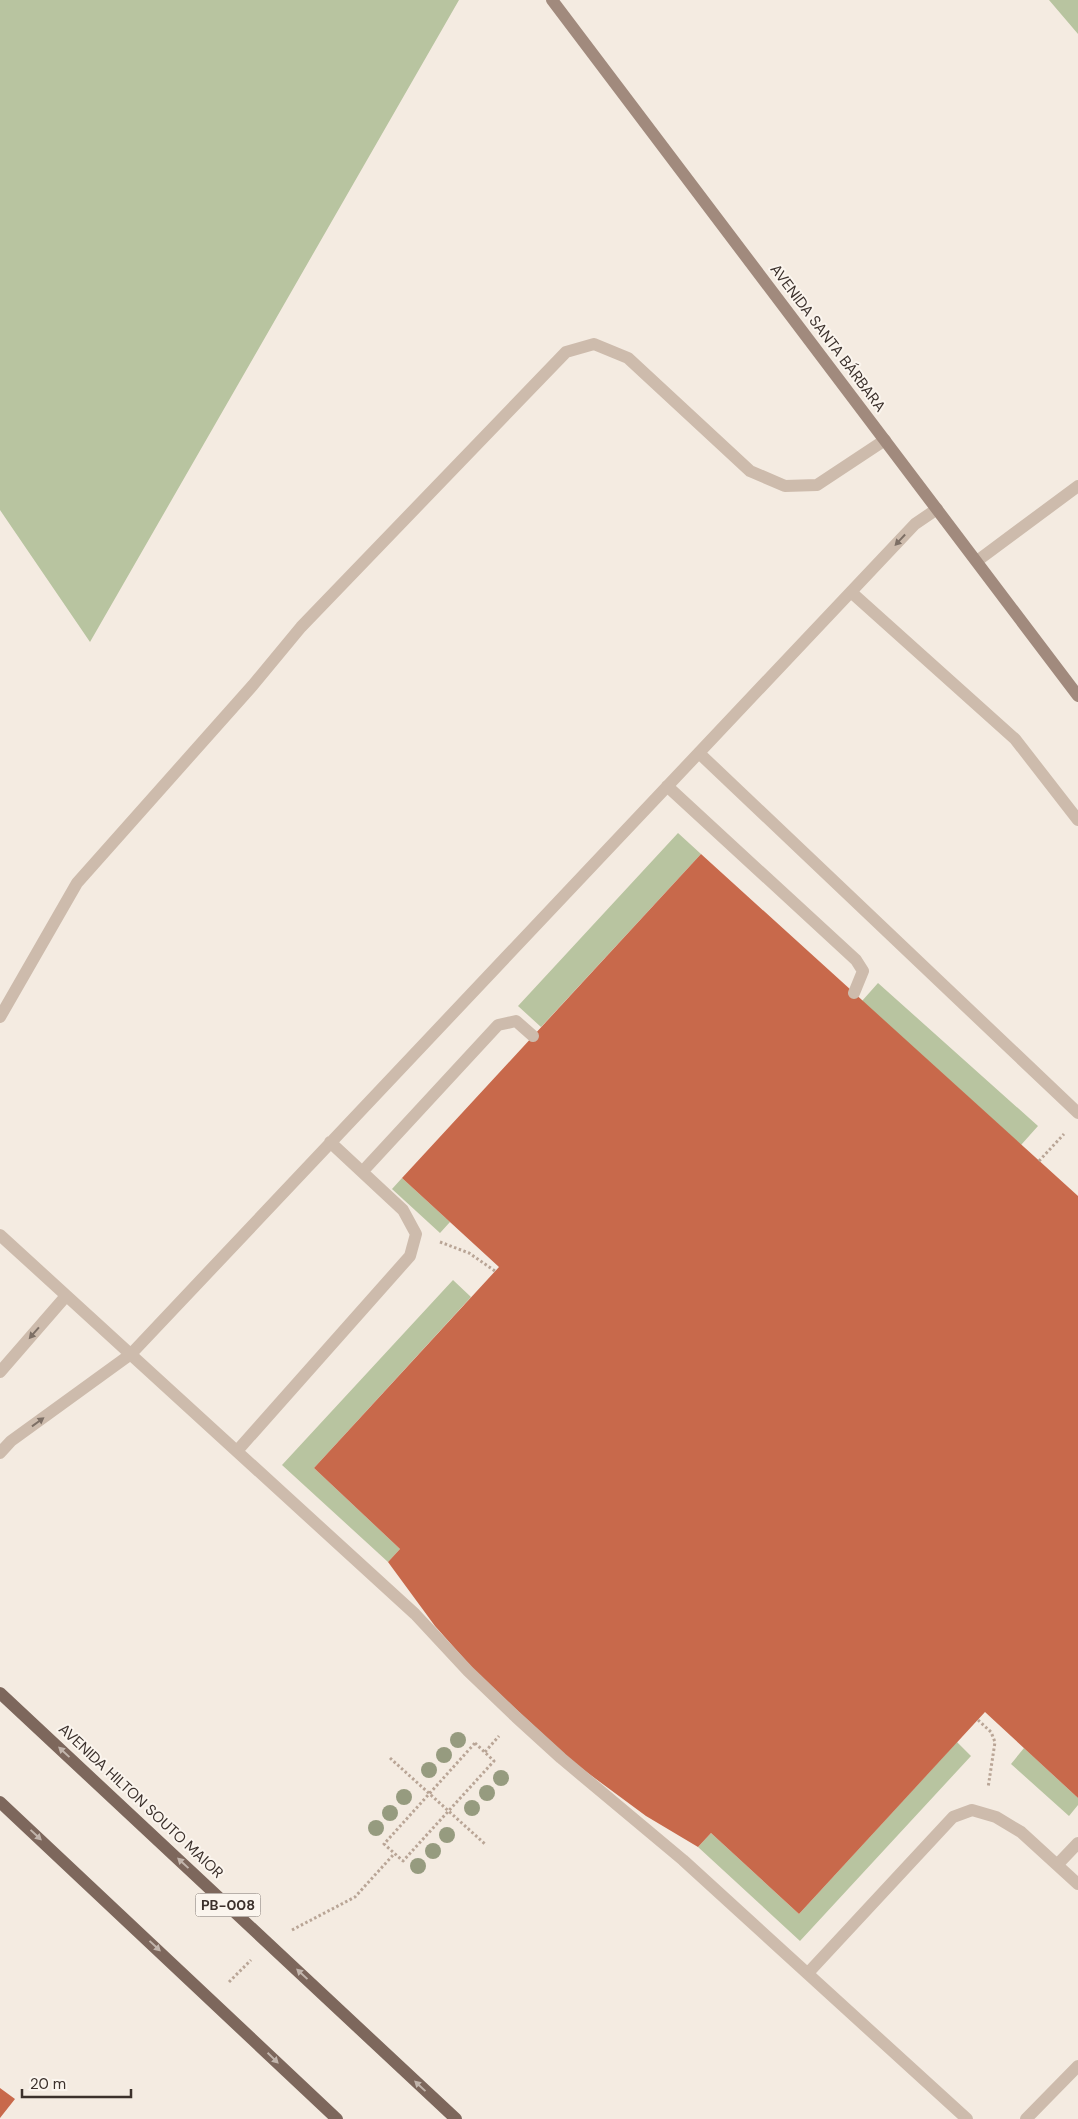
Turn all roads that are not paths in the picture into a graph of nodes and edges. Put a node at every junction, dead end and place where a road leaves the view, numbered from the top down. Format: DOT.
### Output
graph roads {
  1 [pos="552,0"];
  2 [pos="885,440"];
  3 [pos="1078,486"];
  4 [pos="938,509"];
  5 [pos="977,560"];
  6 [pos="851,592"];
  7 [pos="1078,696"];
  8 [pos="699,753"];
  9 [pos="667,786"];
  10 [pos="1078,820"];
  11 [pos="854,993"];
  12 [pos="0,1017"];
  13 [pos="533,1036"];
  14 [pos="1078,1113"];
  15 [pos="330,1142"];
  16 [pos="363,1171"];
  17 [pos="0,1235"];
  18 [pos="66,1296"];
  19 [pos="131,1354"];
  20 [pos="0,1372"];
  21 [pos="237,1451"];
  22 [pos="0,1453"];
  23 [pos="0,1693"];
  24 [pos="0,1802"];
  25 [pos="1078,1843"];
  26 [pos="1057,1865"];
  27 [pos="1078,1884"];
  28 [pos="808,1973"];
  29 [pos="1078,2066"];
  30 [pos="337,2119"];
  31 [pos="456,2119"];
  32 [pos="967,2119"];
  33 [pos="1026,2119"];
  1 -- 2 [label="main road, AVENIDA SANTA BÁRBARA"];
  2 -- 4 [label="main road, AVENIDA SANTA BÁRBARA"];
  2 -- 12 [label="lane"];
  3 -- 5 [label="lane"];
  4 -- 5 [label="main road, AVENIDA SANTA BÁRBARA"];
  4 -- 6 [label="lane, one-way"];
  5 -- 7 [label="main road, AVENIDA SANTA BÁRBARA"];
  6 -- 8 [label="lane"];
  6 -- 10 [label="lane"];
  8 -- 9 [label="lane"];
  8 -- 14 [label="lane"];
  9 -- 11 [label="lane"];
  9 -- 15 [label="lane"];
  13 -- 16 [label="lane"];
  15 -- 16 [label="lane"];
  15 -- 19 [label="lane"];
  16 -- 21 [label="lane"];
  17 -- 18 [label="lane"];
  18 -- 19 [label="lane"];
  18 -- 20 [label="lane, one-way"];
  19 -- 21 [label="lane"];
  22 -- 19 [label="lane, one-way"];
  21 -- 28 [label="lane"];
  31 -- 23 [label="main road, AVENIDA HILTON SOUTO MAIOR / PB-008, one-way"];
  24 -- 30 [label="main road, one-way"];
  25 -- 26 [label="lane"];
  26 -- 27 [label="lane"];
  26 -- 28 [label="lane"];
  28 -- 32 [label="lane"];
  29 -- 33 [label="lane"];
}
